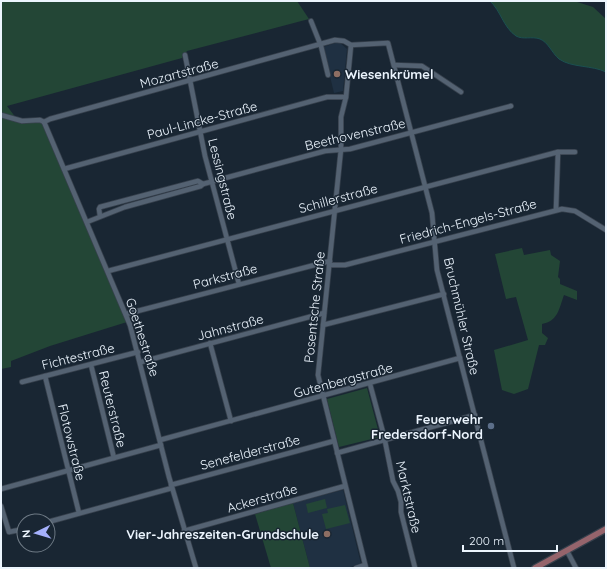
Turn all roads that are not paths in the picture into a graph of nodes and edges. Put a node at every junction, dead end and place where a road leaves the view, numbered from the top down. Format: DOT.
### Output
graph roads {
  1 [pos="311,21"];
  2 [pos="351,45"];
  3 [pos="321,46"];
  4 [pos="185,55"];
  5 [pos="394,65"];
  6 [pos="328,75"];
  7 [pos="190,81"];
  8 [pos="461,92"];
  9 [pos="346,97"];
  10 [pos="511,106"];
  11 [pos="1,114"];
  12 [pos="44,122"];
  13 [pos="200,131"];
  14 [pos="411,132"];
  15 [pos="342,149"];
  16 [pos="558,152"];
  17 [pos="575,152"];
  18 [pos="64,168"];
  19 [pos="212,182"];
  20 [pos="203,184"];
  21 [pos="425,186"];
  22 [pos="556,210"];
  23 [pos="335,211"];
  24 [pos="100,216"];
  25 [pos="87,222"];
  26 [pos="606,230"];
  27 [pos="226,239"];
  28 [pos="435,242"];
  29 [pos="329,263"];
  30 [pos="108,271"];
  31 [pos="239,284"];
  32 [pos="444,294"];
  33 [pos="126,314"];
  34 [pos="324,314"];
  35 [pos="323,325"];
  36 [pos="210,343"];
  37 [pos="138,352"];
  38 [pos="460,358"];
  39 [pos="141,362"];
  40 [pos="90,365"];
  41 [pos="45,376"];
  42 [pos="22,382"];
  43 [pos="370,384"];
  44 [pos="323,396"];
  45 [pos="475,415"];
  46 [pos="231,421"];
  47 [pos="384,439"];
  48 [pos="334,441"];
  49 [pos="160,443"];
  50 [pos="337,453"];
  51 [pos="114,458"];
  52 [pos="67,471"];
  53 [pos="171,486"];
  54 [pos="346,486"];
  55 [pos="1,489"];
  56 [pos="1,506"];
  57 [pos="79,513"];
  58 [pos="56,520"];
  59 [pos="606,529"];
  60 [pos="16,531"];
  61 [pos="184,531"];
  62 [pos="567,551"];
  63 [pos="365,567"];
  64 [pos="196,568"];
  65 [pos="356,568"];
  66 [pos="415,568"];
  67 [pos="514,568"];
  68 [pos="535,568"];
  69 [pos="576,568"];
  1 -- 3 [label="street"];
  2 -- 3 [label="street, Bruchmühler Straße"];
  2 -- 5 [label="street, Bruchmühler Straße"];
  2 -- 9 [label="street, Posentsche Straße"];
  3 -- 6 [label="street"];
  3 -- 7 [label="street, Mozartstraße"];
  4 -- 7 [label="street, Lessingstraße"];
  5 -- 8 [label="street"];
  5 -- 14 [label="street, Bruchmühler Straße"];
  7 -- 12 [label="street, Mozartstraße"];
  7 -- 13 [label="street, Lessingstraße"];
  9 -- 13 [label="street, Paul-Lincke-Straße"];
  9 -- 15 [label="street, Posentsche Straße"];
  10 -- 14 [label="street, Beethovenstraße"];
  11 -- 12 [label="street"];
  12 -- 18 [label="street, Goethestraße"];
  13 -- 18 [label="street, Paul-Lincke-Straße"];
  13 -- 19 [label="street, Lessingstraße"];
  14 -- 15 [label="street, Beethovenstraße"];
  14 -- 21 [label="street, Bruchmühler Straße"];
  15 -- 19 [label="street, Beethovenstraße"];
  15 -- 23 [label="street, Posentsche Straße"];
  16 -- 17 [label="street, Schillerstraße"];
  16 -- 21 [label="street, Schillerstraße"];
  16 -- 22 [label="street, Friedrich-Engels-Straße"];
  18 -- 25 [label="street, Goethestraße"];
  19 -- 20 [label="street, Beethovenstraße"];
  19 -- 27 [label="street, Lessingstraße"];
  20 -- 24 [label="street, Beethovenstraße"];
  20 -- 24 [label="street, Beethovenstraße"];
  21 -- 23 [label="street, Schillerstraße"];
  21 -- 28 [label="street, Bruchmühler Straße"];
  22 -- 26 [label="street"];
  22 -- 28 [label="street, Friedrich-Engels-Straße"];
  23 -- 27 [label="street, Schillerstraße"];
  23 -- 29 [label="street, Posentsche Straße"];
  24 -- 25 [label="street, Beethovenstraße"];
  25 -- 30 [label="street, Goethestraße"];
  27 -- 30 [label="street, Schillerstraße"];
  27 -- 31 [label="street, Lessingstraße"];
  28 -- 29 [label="street, Friedrich-Engels-Straße"];
  28 -- 32 [label="street, Bruchmühler Straße"];
  29 -- 31 [label="street, Parkstraße"];
  29 -- 34 [label="street, Posentsche Straße"];
  30 -- 33 [label="street, Goethestraße"];
  31 -- 33 [label="street, Parkstraße"];
  32 -- 35 [label="street"];
  32 -- 38 [label="street, Bruchmühler Straße"];
  33 -- 37 [label="street, Goethestraße"];
  34 -- 35 [label="street, Posentsche Straße"];
  34 -- 36 [label="street, Jahnstraße"];
  35 -- 44 [label="street, Posentsche Straße"];
  36 -- 39 [label="street, Jahnstraße"];
  36 -- 46 [label="street"];
  37 -- 39 [label="street, Goethestraße"];
  37 -- 40 [label="street, Fichtestraße"];
  38 -- 43 [label="street, Gutenbergstraße"];
  38 -- 45 [label="street, Bruchmühler Straße"];
  39 -- 49 [label="street, Goethestraße"];
  40 -- 41 [label="street, Fichtestraße"];
  40 -- 51 [label="street, Reuterstraße"];
  41 -- 42 [label="street, Fichtestraße"];
  41 -- 52 [label="street, Flotowstraße"];
  43 -- 44 [label="street, Gutenbergstraße"];
  43 -- 47 [label="street, Marktstraße"];
  44 -- 46 [label="street, Gutenbergstraße"];
  44 -- 48 [label="street, Posentsche Straße"];
  45 -- 47 [label="street"];
  45 -- 67 [label="street, Bruchmühler Straße"];
  46 -- 49 [label="street, Gutenbergstraße"];
  47 -- 50 [label="street"];
  47 -- 66 [label="street, Marktstraße"];
  48 -- 50 [label="street, Posentsche Straße"];
  48 -- 53 [label="street, Senefelderstraße"];
  49 -- 51 [label="street, Gutenbergstraße"];
  49 -- 53 [label="street, Goethestraße"];
  50 -- 54 [label="street, Posentsche Straße"];
  51 -- 52 [label="street, Gutenbergstraße"];
  52 -- 55 [label="street, Gutenbergstraße"];
  52 -- 57 [label="street, Flotowstraße"];
  53 -- 57 [label="street, Senefelderstraße"];
  53 -- 61 [label="street, Goethestraße"];
  54 -- 61 [label="street, Ackerstraße"];
  54 -- 63 [label="street, Posentsche Straße"];
  56 -- 60 [label="street"];
  57 -- 58 [label="street, Senefelderstraße"];
  59 -- 62 [label="main road"];
  61 -- 64 [label="street, Goethestraße"];
  62 -- 68 [label="main road"];
  62 -- 69 [label="street"];
  63 -- 65 [label="street"];
}
